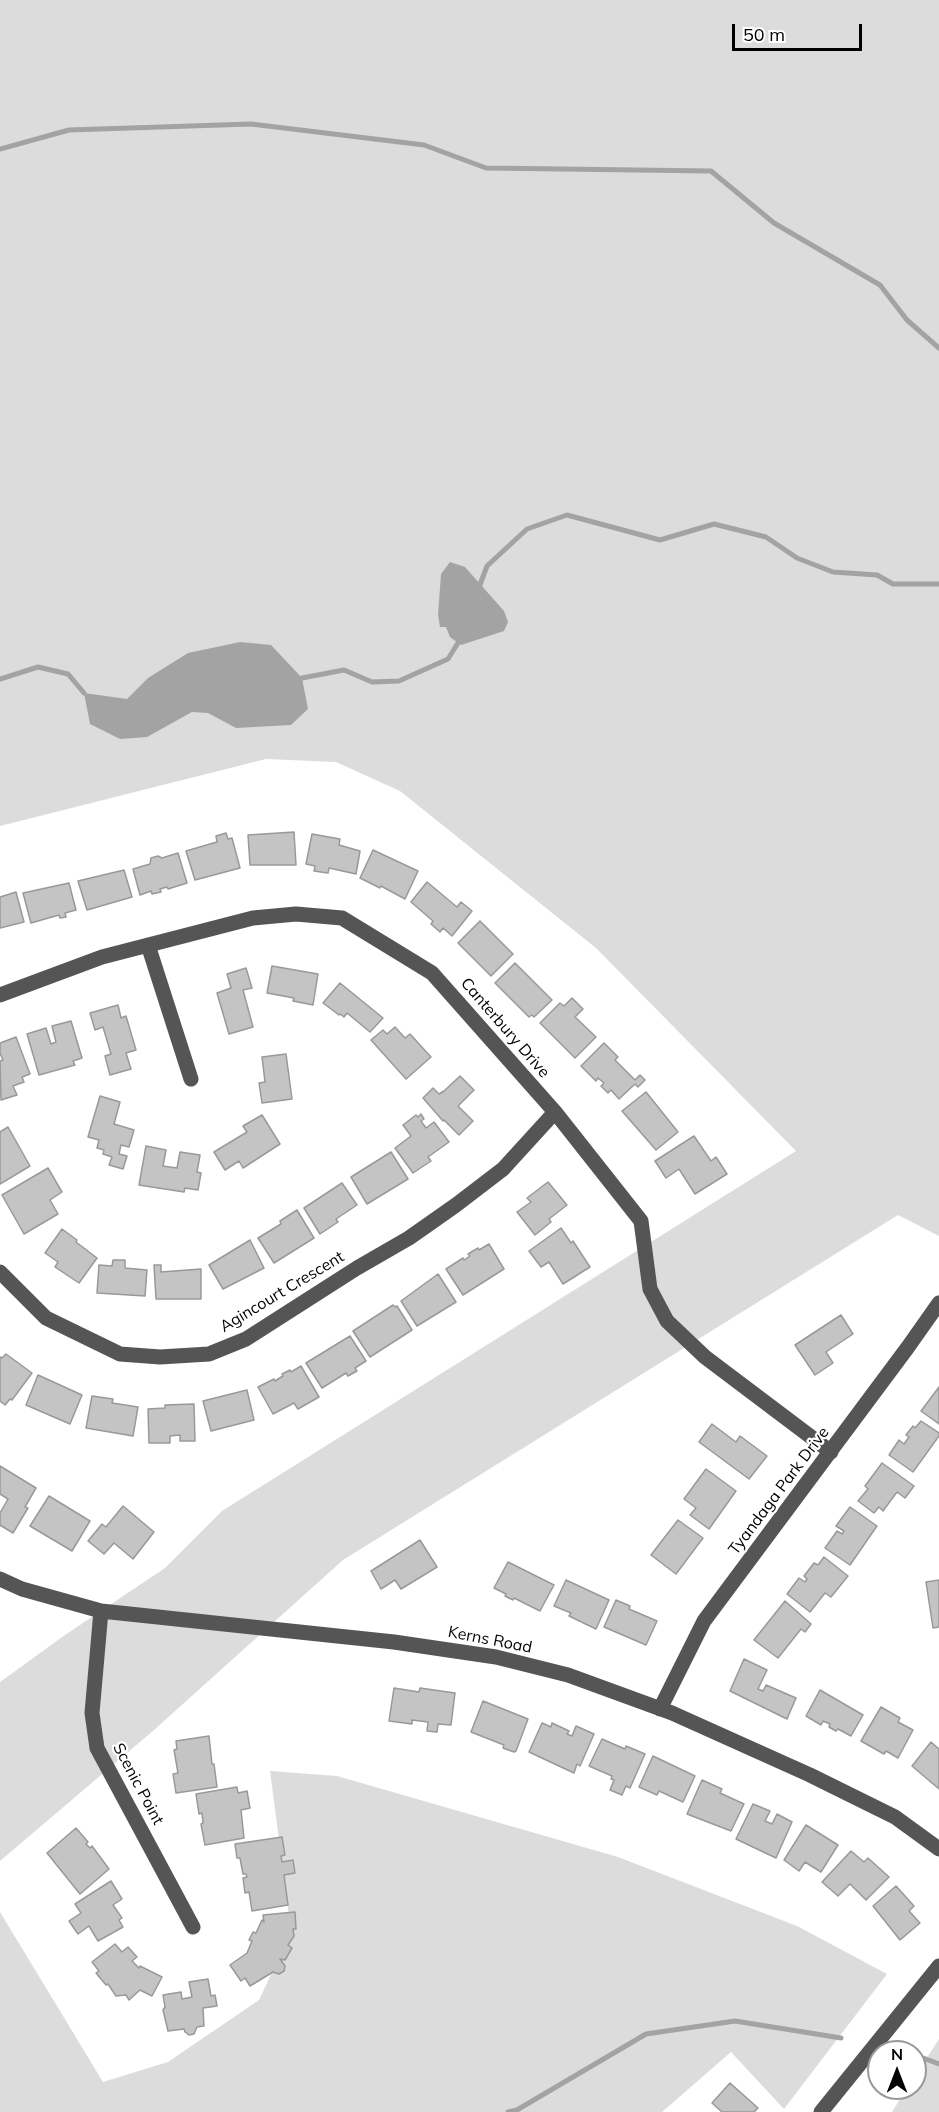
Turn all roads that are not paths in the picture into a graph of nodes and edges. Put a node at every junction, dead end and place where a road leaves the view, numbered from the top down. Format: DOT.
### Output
graph roads {
  1 [pos="148,945"];
  2 [pos="0,994"];
  3 [pos="191,1079"];
  4 [pos="555,1112"];
  5 [pos="0,1272"];
  6 [pos="939,1303"];
  7 [pos="831,1452"];
  8 [pos="0,1579"];
  9 [pos="101,1611"];
  10 [pos="660,1709"];
  11 [pos="939,1849"];
  12 [pos="194,1927"];
  13 [pos="939,1966"];
  14 [pos="821,2112"];
  1 -- 2 [label="street, Canterbury Drive"];
  1 -- 3 [label="street"];
  1 -- 4 [label="street, Canterbury Drive"];
  4 -- 5 [label="street, Agincourt Crescent"];
  4 -- 7 [label="street, Canterbury Drive"];
  6 -- 7 [label="street, Tyandaga Park Drive"];
  7 -- 10 [label="street, Tyandaga Park Drive"];
  8 -- 9 [label="street, Kerns Road"];
  9 -- 10 [label="street, Kerns Road"];
  9 -- 12 [label="street, Scenic Point"];
  10 -- 11 [label="street, Kerns Road"];
  13 -- 14 [label="street"];
}
